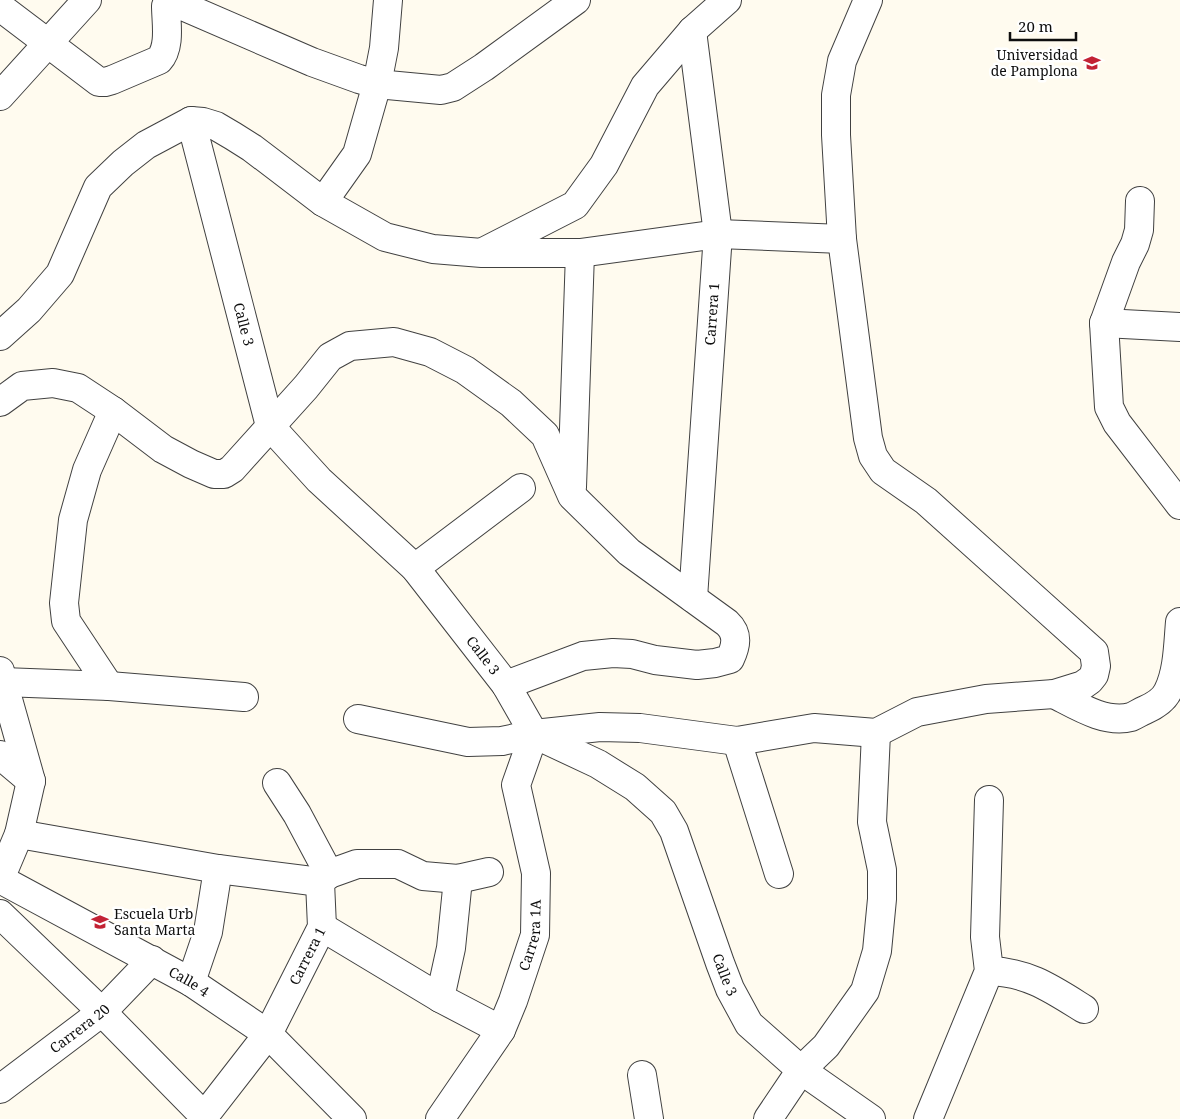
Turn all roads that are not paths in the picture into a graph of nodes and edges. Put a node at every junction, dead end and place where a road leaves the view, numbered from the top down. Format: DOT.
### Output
graph roads {
  1 [pos="87,0"];
  2 [pos="388,0"];
  3 [pos="576,0"];
  4 [pos="727,0"];
  5 [pos="868,0"];
  6 [pos="0,7"];
  7 [pos="692,30"];
  8 [pos="47,44"];
  9 [pos="377,84"];
  10 [pos="0,96"];
  11 [pos="191,121"];
  12 [pos="1140,201"];
  13 [pos="323,202"];
  14 [pos="718,234"];
  15 [pos="842,239"];
  16 [pos="482,253"];
  17 [pos="580,253"];
  18 [pos="1104,323"];
  19 [pos="1180,327"];
  20 [pos="0,336"];
  21 [pos="0,402"];
  22 [pos="113,411"];
  23 [pos="270,426"];
  24 [pos="521,488"];
  25 [pos="572,496"];
  26 [pos="1180,505"];
  27 [pos="415,568"];
  28 [pos="693,598"];
  29 [pos="1180,622"];
  30 [pos="2,677"];
  31 [pos="506,685"];
  32 [pos="109,686"];
  33 [pos="1054,694"];
  34 [pos="244,697"];
  35 [pos="358,719"];
  36 [pos="876,733"];
  37 [pos="534,734"];
  38 [pos="737,742"];
  39 [pos="0,755"];
  40 [pos="31,781"];
  41 [pos="277,783"];
  42 [pos="989,800"];
  43 [pos="19,834"];
  44 [pos="218,869"];
  45 [pos="489,872"];
  46 [pos="779,874"];
  47 [pos="324,878"];
  48 [pos="0,879"];
  49 [pos="458,879"];
  50 [pos="0,914"];
  51 [pos="322,927"];
  52 [pos="152,960"];
  53 [pos="989,971"];
  54 [pos="191,982"];
  55 [pos="440,998"];
  56 [pos="1084,1009"];
  57 [pos="102,1012"];
  58 [pos="501,1030"];
  59 [pos="268,1034"];
  60 [pos="801,1070"];
  61 [pos="642,1075"];
  62 [pos="0,1089"];
  63 [pos="204,1118"];
  64 [pos="352,1119"];
  65 [pos="440,1119"];
  66 [pos="649,1119"];
  67 [pos="768,1119"];
  68 [pos="871,1119"];
  69 [pos="928,1119"];
  1 -- 8 [label="street"];
  2 -- 9 [label="street"];
  3 -- 9 [label="street"];
  4 -- 7 [label="street"];
  5 -- 15 [label="street"];
  6 -- 8 [label="street"];
  7 -- 14 [label="street, Carrera 1"];
  7 -- 16 [label="street"];
  8 -- 9 [label="street"];
  8 -- 10 [label="street"];
  9 -- 13 [label="street"];
  11 -- 13 [label="street"];
  11 -- 20 [label="street"];
  11 -- 23 [label="street, Calle 3"];
  12 -- 18 [label="street"];
  13 -- 16 [label="street"];
  14 -- 15 [label="street"];
  14 -- 17 [label="street"];
  14 -- 28 [label="street, Carrera 1"];
  15 -- 33 [label="street"];
  16 -- 17 [label="street"];
  17 -- 25 [label="street"];
  18 -- 19 [label="street"];
  18 -- 26 [label="street"];
  21 -- 22 [label="street"];
  22 -- 23 [label="street"];
  22 -- 32 [label="street"];
  23 -- 25 [label="street"];
  23 -- 27 [label="street, Calle 3"];
  24 -- 27 [label="street"];
  25 -- 28 [label="street"];
  27 -- 31 [label="street, Calle 3"];
  28 -- 31 [label="street"];
  29 -- 33 [label="street"];
  30 -- 32 [label="street"];
  30 -- 40 [label="street"];
  31 -- 37 [label="street, Calle 3"];
  32 -- 34 [label="street"];
  33 -- 36 [label="street"];
  35 -- 37 [label="street"];
  36 -- 38 [label="street"];
  36 -- 60 [label="street"];
  37 -- 38 [label="street"];
  37 -- 58 [label="street, Carrera 1A"];
  37 -- 60 [label="street, Calle 3"];
  38 -- 46 [label="street"];
  39 -- 40 [label="street"];
  40 -- 43 [label="street"];
  41 -- 47 [label="street, Carrera 1"];
  42 -- 53 [label="street"];
  43 -- 44 [label="street"];
  43 -- 48 [label="street"];
  44 -- 47 [label="street"];
  44 -- 54 [label="street"];
  45 -- 49 [label="street"];
  47 -- 49 [label="street"];
  47 -- 51 [label="street, Carrera 1"];
  48 -- 52 [label="street, Calle 4"];
  49 -- 55 [label="street"];
  50 -- 57 [label="street"];
  51 -- 55 [label="street"];
  51 -- 59 [label="street, Carrera 1"];
  52 -- 54 [label="street, Calle 4"];
  52 -- 57 [label="street, Carrera 20"];
  53 -- 56 [label="street"];
  53 -- 69 [label="street"];
  54 -- 59 [label="street, Calle 4"];
  55 -- 58 [label="street"];
  57 -- 62 [label="street, Carrera 20"];
  57 -- 63 [label="street"];
  58 -- 65 [label="street, Carrera 1A"];
  59 -- 63 [label="street, Carrera 1"];
  59 -- 64 [label="street, Calle 4"];
  60 -- 67 [label="street"];
  60 -- 68 [label="street, Calle 3"];
  61 -- 66 [label="street"];
}
